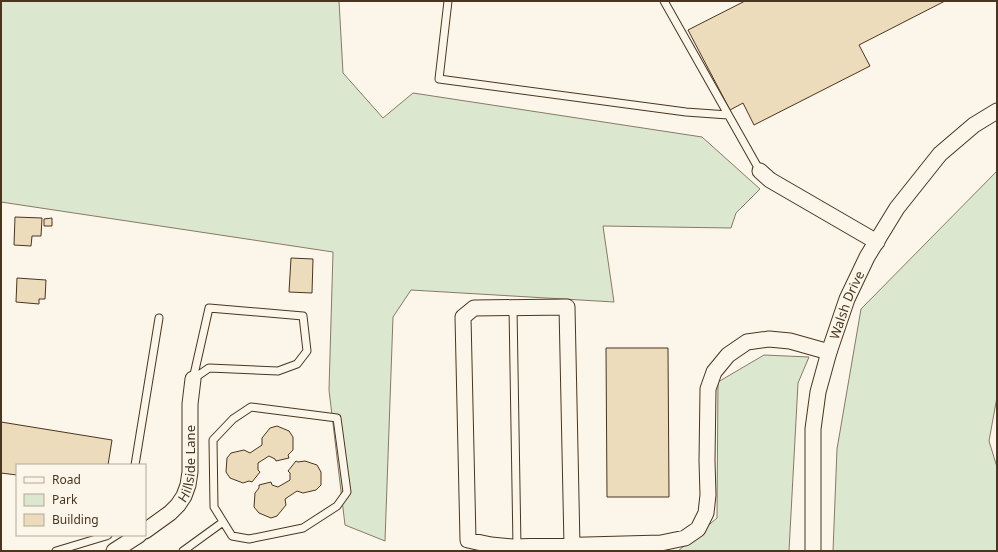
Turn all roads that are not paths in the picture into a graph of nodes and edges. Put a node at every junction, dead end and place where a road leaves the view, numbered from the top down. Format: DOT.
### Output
graph roads {
  1 [pos="448,1"];
  2 [pos="664,1"];
  3 [pos="997,111"];
  4 [pos="728,115"];
  5 [pos="760,171"];
  6 [pos="877,242"];
  7 [pos="513,308"];
  8 [pos="159,318"];
  9 [pos="829,352"];
  10 [pos="193,379"];
  11 [pos="135,464"];
  12 [pos="223,522"];
  13 [pos="146,530"];
  14 [pos="106,536"];
  15 [pos="137,536"];
  16 [pos="572,546"];
  17 [pos="517,547"];
  18 [pos="56,551"];
  19 [pos="114,551"];
  20 [pos="183,551"];
  21 [pos="813,551"];
  1 -- 4 [label="lane"];
  2 -- 4 [label="lane"];
  3 -- 6 [label="street, Walsh Drive"];
  4 -- 5 [label="lane"];
  5 -- 6 [label="street"];
  6 -- 9 [label="street, Walsh Drive"];
  7 -- 16 [label="street"];
  7 -- 17 [label="lane"];
  7 -- 17 [label="street"];
  8 -- 11 [label="lane"];
  9 -- 16 [label="street"];
  9 -- 21 [label="street, Walsh Drive"];
  10 -- 10 [label="lane"];
  10 -- 13 [label="street, Hillside Lane"];
  12 -- 12 [label="lane"];
  12 -- 20 [label="lane"];
  14 -- 18 [label="lane"];
  15 -- 19 [label="street"];
  16 -- 17 [label="street"];
}
